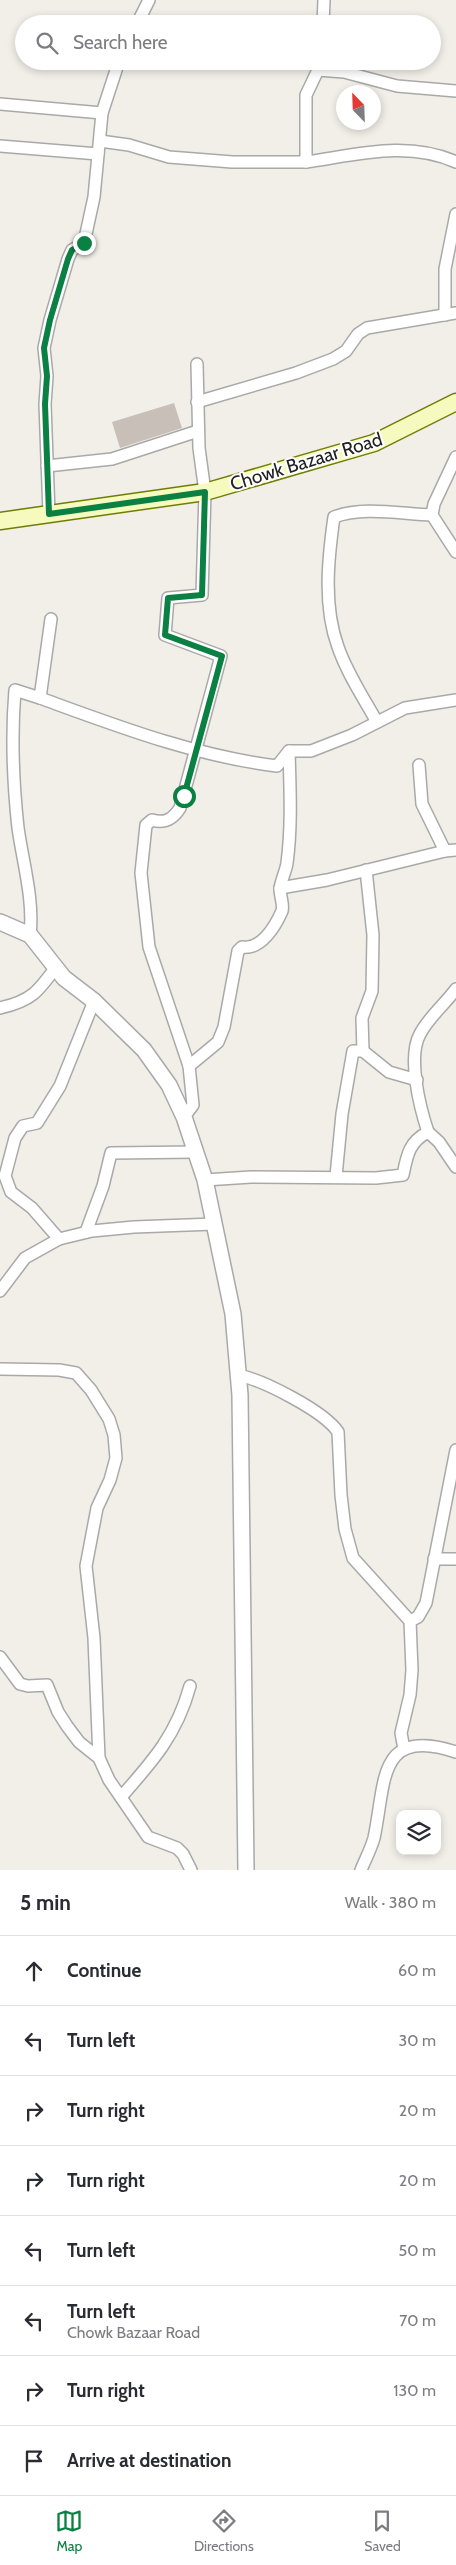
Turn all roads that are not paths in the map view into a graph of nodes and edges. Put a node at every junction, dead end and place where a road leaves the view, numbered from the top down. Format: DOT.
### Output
graph roads {
  1 [pos="149,0"];
  2 [pos="324,0"];
  3 [pos="142,15"];
  4 [pos="323,15"];
  5 [pos="116,70"];
  6 [pos="316,70"];
  7 [pos="335,70"];
  8 [pos="456,91"];
  9 [pos="0,104"];
  10 [pos="102,113"];
  11 [pos="100,141"];
  12 [pos="0,146"];
  13 [pos="98,154"];
  14 [pos="306,162"];
  15 [pos="456,162"];
  16 [pos="456,214"];
  17 [pos="451,314"];
  18 [pos="197,364"];
  19 [pos="197,402"];
  20 [pos="456,402"];
  21 [pos="198,431"];
  22 [pos="456,457"];
  23 [pos="47,466"];
  24 [pos="205,492"];
  25 [pos="49,514"];
  26 [pos="432,515"];
  27 [pos="0,521"];
  28 [pos="456,552"];
  29 [pos="51,619"];
  30 [pos="40,698"];
  31 [pos="456,700"];
  32 [pos="376,722"];
  33 [pos="195,750"];
  34 [pos="289,751"];
  35 [pos="419,766"];
  36 [pos="450,851"];
  37 [pos="366,870"];
  38 [pos="280,888"];
  39 [pos="0,922"];
  40 [pos="30,935"];
  41 [pos="56,966"];
  42 [pos="456,989"];
  43 [pos="94,1001"];
  44 [pos="0,1008"];
  45 [pos="363,1051"];
  46 [pos="190,1066"];
  47 [pos="417,1080"];
  48 [pos="184,1117"];
  49 [pos="428,1132"];
  50 [pos="197,1152"];
  51 [pos="456,1167"];
  52 [pos="336,1176"];
  53 [pos="205,1180"];
  54 [pos="214,1224"];
  55 [pos="86,1232"];
  56 [pos="59,1239"];
  57 [pos="0,1291"];
  58 [pos="0,1370"];
  59 [pos="238,1375"];
  60 [pos="456,1450"];
  61 [pos="434,1559"];
  62 [pos="456,1559"];
  63 [pos="410,1621"];
  64 [pos="0,1657"];
  65 [pos="190,1686"];
  66 [pos="404,1749"];
  67 [pos="456,1752"];
  68 [pos="99,1758"];
  69 [pos="121,1798"];
  70 [pos="191,1870"];
  71 [pos="246,1870"];
  72 [pos="361,1870"];
  1 -- 3 [label="street"];
  2 -- 4 [label="street"];
  5 -- 10 [label="street"];
  6 -- 14 [label="street"];
  7 -- 8 [label="street"];
  9 -- 10 [label="street"];
  10 -- 11 [label="street"];
  11 -- 13 [label="street"];
  11 -- 14 [label="street"];
  12 -- 13 [label="street"];
  13 -- 23 [label="street"];
  14 -- 15 [label="street"];
  16 -- 17 [label="street"];
  17 -- 19 [label="street"];
  18 -- 19 [label="street"];
  19 -- 21 [label="street"];
  20 -- 24 [label="main road, Chowk Bazaar Road"];
  21 -- 23 [label="street"];
  21 -- 24 [label="street"];
  22 -- 26 [label="street"];
  23 -- 25 [label="street"];
  24 -- 25 [label="main road, Chowk Bazaar Road"];
  24 -- 33 [label="street"];
  25 -- 27 [label="main road, Chowk Bazaar Road"];
  26 -- 28 [label="street"];
  26 -- 32 [label="street"];
  29 -- 30 [label="street"];
  30 -- 33 [label="street"];
  30 -- 40 [label="street"];
  31 -- 32 [label="street"];
  32 -- 34 [label="street"];
  33 -- 34 [label="street"];
  33 -- 46 [label="street"];
  34 -- 38 [label="street"];
  35 -- 36 [label="street"];
  36 -- 37 [label="street"];
  37 -- 38 [label="street"];
  37 -- 45 [label="street"];
  38 -- 46 [label="street"];
  39 -- 40 [label="street"];
  40 -- 41 [label="street"];
  41 -- 43 [label="street"];
  41 -- 44 [label="street"];
  42 -- 47 [label="street"];
  43 -- 48 [label="street"];
  43 -- 56 [label="street"];
  45 -- 47 [label="street"];
  45 -- 52 [label="street"];
  46 -- 48 [label="street"];
  47 -- 49 [label="street"];
  48 -- 50 [label="street"];
  49 -- 51 [label="street"];
  49 -- 52 [label="street"];
  50 -- 53 [label="street"];
  50 -- 55 [label="street"];
  52 -- 53 [label="street"];
  53 -- 54 [label="street"];
  54 -- 55 [label="street"];
  54 -- 59 [label="street"];
  55 -- 56 [label="street"];
  56 -- 57 [label="street"];
  58 -- 68 [label="street"];
  59 -- 63 [label="street"];
  59 -- 71 [label="street"];
  60 -- 61 [label="street"];
  61 -- 62 [label="street"];
  61 -- 63 [label="street"];
  63 -- 66 [label="street"];
  64 -- 68 [label="street"];
  65 -- 69 [label="street"];
  66 -- 67 [label="street"];
  66 -- 72 [label="street"];
  68 -- 69 [label="street"];
  69 -- 70 [label="street"];
}
